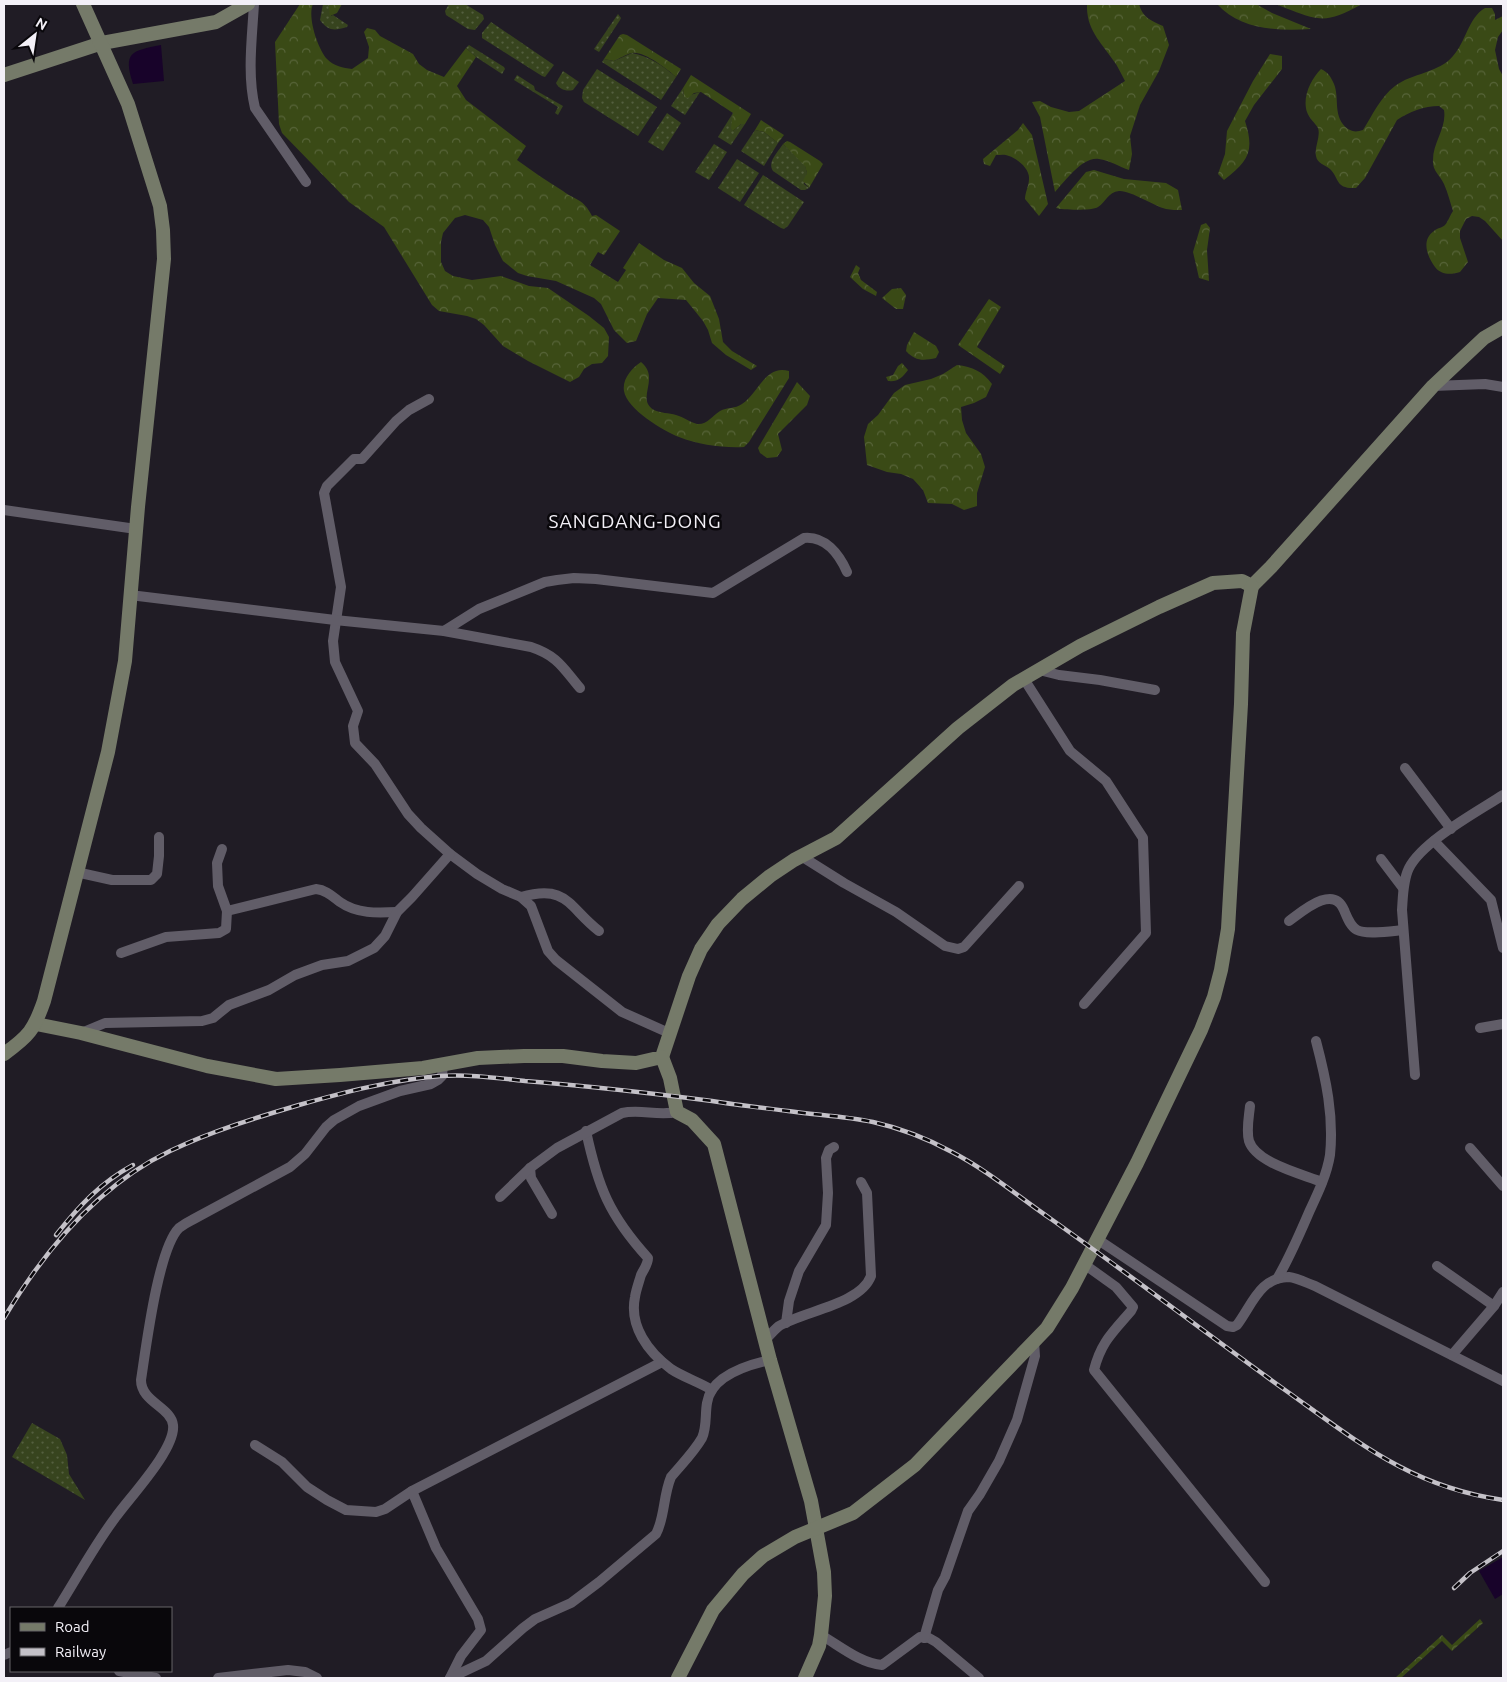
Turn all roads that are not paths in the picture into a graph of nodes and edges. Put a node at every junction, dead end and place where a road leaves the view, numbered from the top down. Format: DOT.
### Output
graph roads {
  1 [pos="83,4"];
  2 [pos="248,4"];
  3 [pos="254,4"];
  4 [pos="102,43"];
  5 [pos="4,75"];
  6 [pos="306,182"];
  7 [pos="1503,327"];
  8 [pos="1433,386"];
  9 [pos="1503,387"];
  10 [pos="429,399"];
  11 [pos="4,510"];
  12 [pos="136,529"];
  13 [pos="847,572"];
  14 [pos="1252,586"];
  15 [pos="130,595"];
  16 [pos="335,620"];
  17 [pos="444,631"];
  18 [pos="1039,670"];
  19 [pos="1024,679"];
  20 [pos="580,688"];
  21 [pos="1155,690"];
  22 [pos="1405,768"];
  23 [pos="1503,795"];
  24 [pos="1451,829"];
  25 [pos="159,837"];
  26 [pos="1434,841"];
  27 [pos="222,848"];
  28 [pos="450,854"];
  29 [pos="802,856"];
  30 [pos="1381,860"];
  31 [pos="76,872"];
  32 [pos="1019,886"];
  33 [pos="1403,888"];
  34 [pos="521,897"];
  35 [pos="227,911"];
  36 [pos="397,912"];
  37 [pos="1289,921"];
  38 [pos="599,930"];
  39 [pos="1403,930"];
  40 [pos="1503,948"];
  41 [pos="121,952"];
  42 [pos="1084,1004"];
  43 [pos="36,1024"];
  44 [pos="1503,1024"];
  45 [pos="1480,1028"];
  46 [pos="81,1033"];
  47 [pos="669,1033"];
  48 [pos="1316,1041"];
  49 [pos="4,1054"];
  50 [pos="662,1057"];
  51 [pos="443,1065"];
  52 [pos="1415,1075"];
  53 [pos="1250,1106"];
  54 [pos="676,1110"];
  55 [pos="586,1131"];
  56 [pos="834,1147"];
  57 [pos="1470,1148"];
  58 [pos="530,1168"];
  59 [pos="861,1182"];
  60 [pos="1322,1182"];
  61 [pos="1503,1186"];
  62 [pos="500,1197"];
  63 [pos="552,1214"];
  64 [pos="1097,1239"];
  65 [pos="1084,1264"];
  66 [pos="1437,1266"];
  67 [pos="1277,1279"];
  68 [pos="1503,1292"];
  69 [pos="1494,1306"];
  70 [pos="786,1323"];
  71 [pos="765,1340"];
  72 [pos="1034,1341"];
  73 [pos="1452,1355"];
  74 [pos="770,1360"];
  75 [pos="662,1362"];
  76 [pos="1503,1381"];
  77 [pos="712,1390"];
  78 [pos="255,1445"];
  79 [pos="412,1491"];
  80 [pos="816,1529"];
  81 [pos="1266,1582"];
  82 [pos="59,1607"];
  83 [pos="821,1635"];
  84 [pos="924,1638"];
  85 [pos="124,1672"];
  86 [pos="156,1678"];
  87 [pos="218,1678"];
  88 [pos="317,1678"];
  89 [pos="450,1678"];
  90 [pos="678,1678"];
  91 [pos="805,1678"];
  92 [pos="979,1678"];
  1 -- 4 [label="street"];
  2 -- 4 [label="street"];
  3 -- 6 [label="street"];
  4 -- 5 [label="street"];
  4 -- 12 [label="street"];
  7 -- 8 [label="street"];
  8 -- 9 [label="street"];
  8 -- 14 [label="street"];
  10 -- 16 [label="street"];
  11 -- 12 [label="street"];
  12 -- 15 [label="street"];
  13 -- 17 [label="street"];
  14 -- 18 [label="street"];
  14 -- 64 [label="street"];
  15 -- 16 [label="street"];
  15 -- 31 [label="street"];
  16 -- 17 [label="street"];
  16 -- 28 [label="street"];
  17 -- 20 [label="street"];
  18 -- 19 [label="street"];
  18 -- 21 [label="street"];
  19 -- 29 [label="street"];
  19 -- 42 [label="street"];
  22 -- 24 [label="street"];
  23 -- 24 [label="street"];
  24 -- 26 [label="street"];
  25 -- 31 [label="street"];
  26 -- 33 [label="street"];
  26 -- 40 [label="street"];
  27 -- 35 [label="street"];
  28 -- 34 [label="street"];
  28 -- 36 [label="street"];
  29 -- 32 [label="street"];
  29 -- 47 [label="street"];
  30 -- 33 [label="street"];
  31 -- 43 [label="street"];
  33 -- 39 [label="street"];
  34 -- 38 [label="street"];
  34 -- 47 [label="street"];
  35 -- 36 [label="street"];
  35 -- 41 [label="street"];
  36 -- 46 [label="street"];
  37 -- 39 [label="street"];
  39 -- 52 [label="street"];
  43 -- 46 [label="street"];
  43 -- 49 [label="street"];
  44 -- 45 [label="street"];
  46 -- 51 [label="street"];
  47 -- 50 [label="street"];
  48 -- 60 [label="street"];
  50 -- 51 [label="street"];
  50 -- 54 [label="street"];
  51 -- 82 [label="street"];
  53 -- 60 [label="street"];
  54 -- 55 [label="street"];
  54 -- 71 [label="street"];
  55 -- 58 [label="street"];
  55 -- 75 [label="street"];
  56 -- 70 [label="street"];
  57 -- 61 [label="street"];
  58 -- 62 [label="street"];
  58 -- 63 [label="street"];
  59 -- 70 [label="street"];
  60 -- 67 [label="street"];
  64 -- 65 [label="street"];
  64 -- 67 [label="street"];
  65 -- 72 [label="street"];
  65 -- 81 [label="street"];
  66 -- 69 [label="street"];
  67 -- 73 [label="street"];
  68 -- 69 [label="street"];
  69 -- 73 [label="street"];
  70 -- 71 [label="street"];
  71 -- 74 [label="street"];
  72 -- 80 [label="street"];
  72 -- 84 [label="street"];
  73 -- 76 [label="street"];
  74 -- 77 [label="street"];
  74 -- 80 [label="street"];
  75 -- 77 [label="street"];
  75 -- 79 [label="street"];
  77 -- 89 [label="street"];
  78 -- 79 [label="street"];
  79 -- 89 [label="street"];
  80 -- 83 [label="street"];
  80 -- 90 [label="street"];
  83 -- 84 [label="street"];
  83 -- 91 [label="street"];
  84 -- 92 [label="street"];
  85 -- 86 [label="street"];
  87 -- 88 [label="street"];
}
